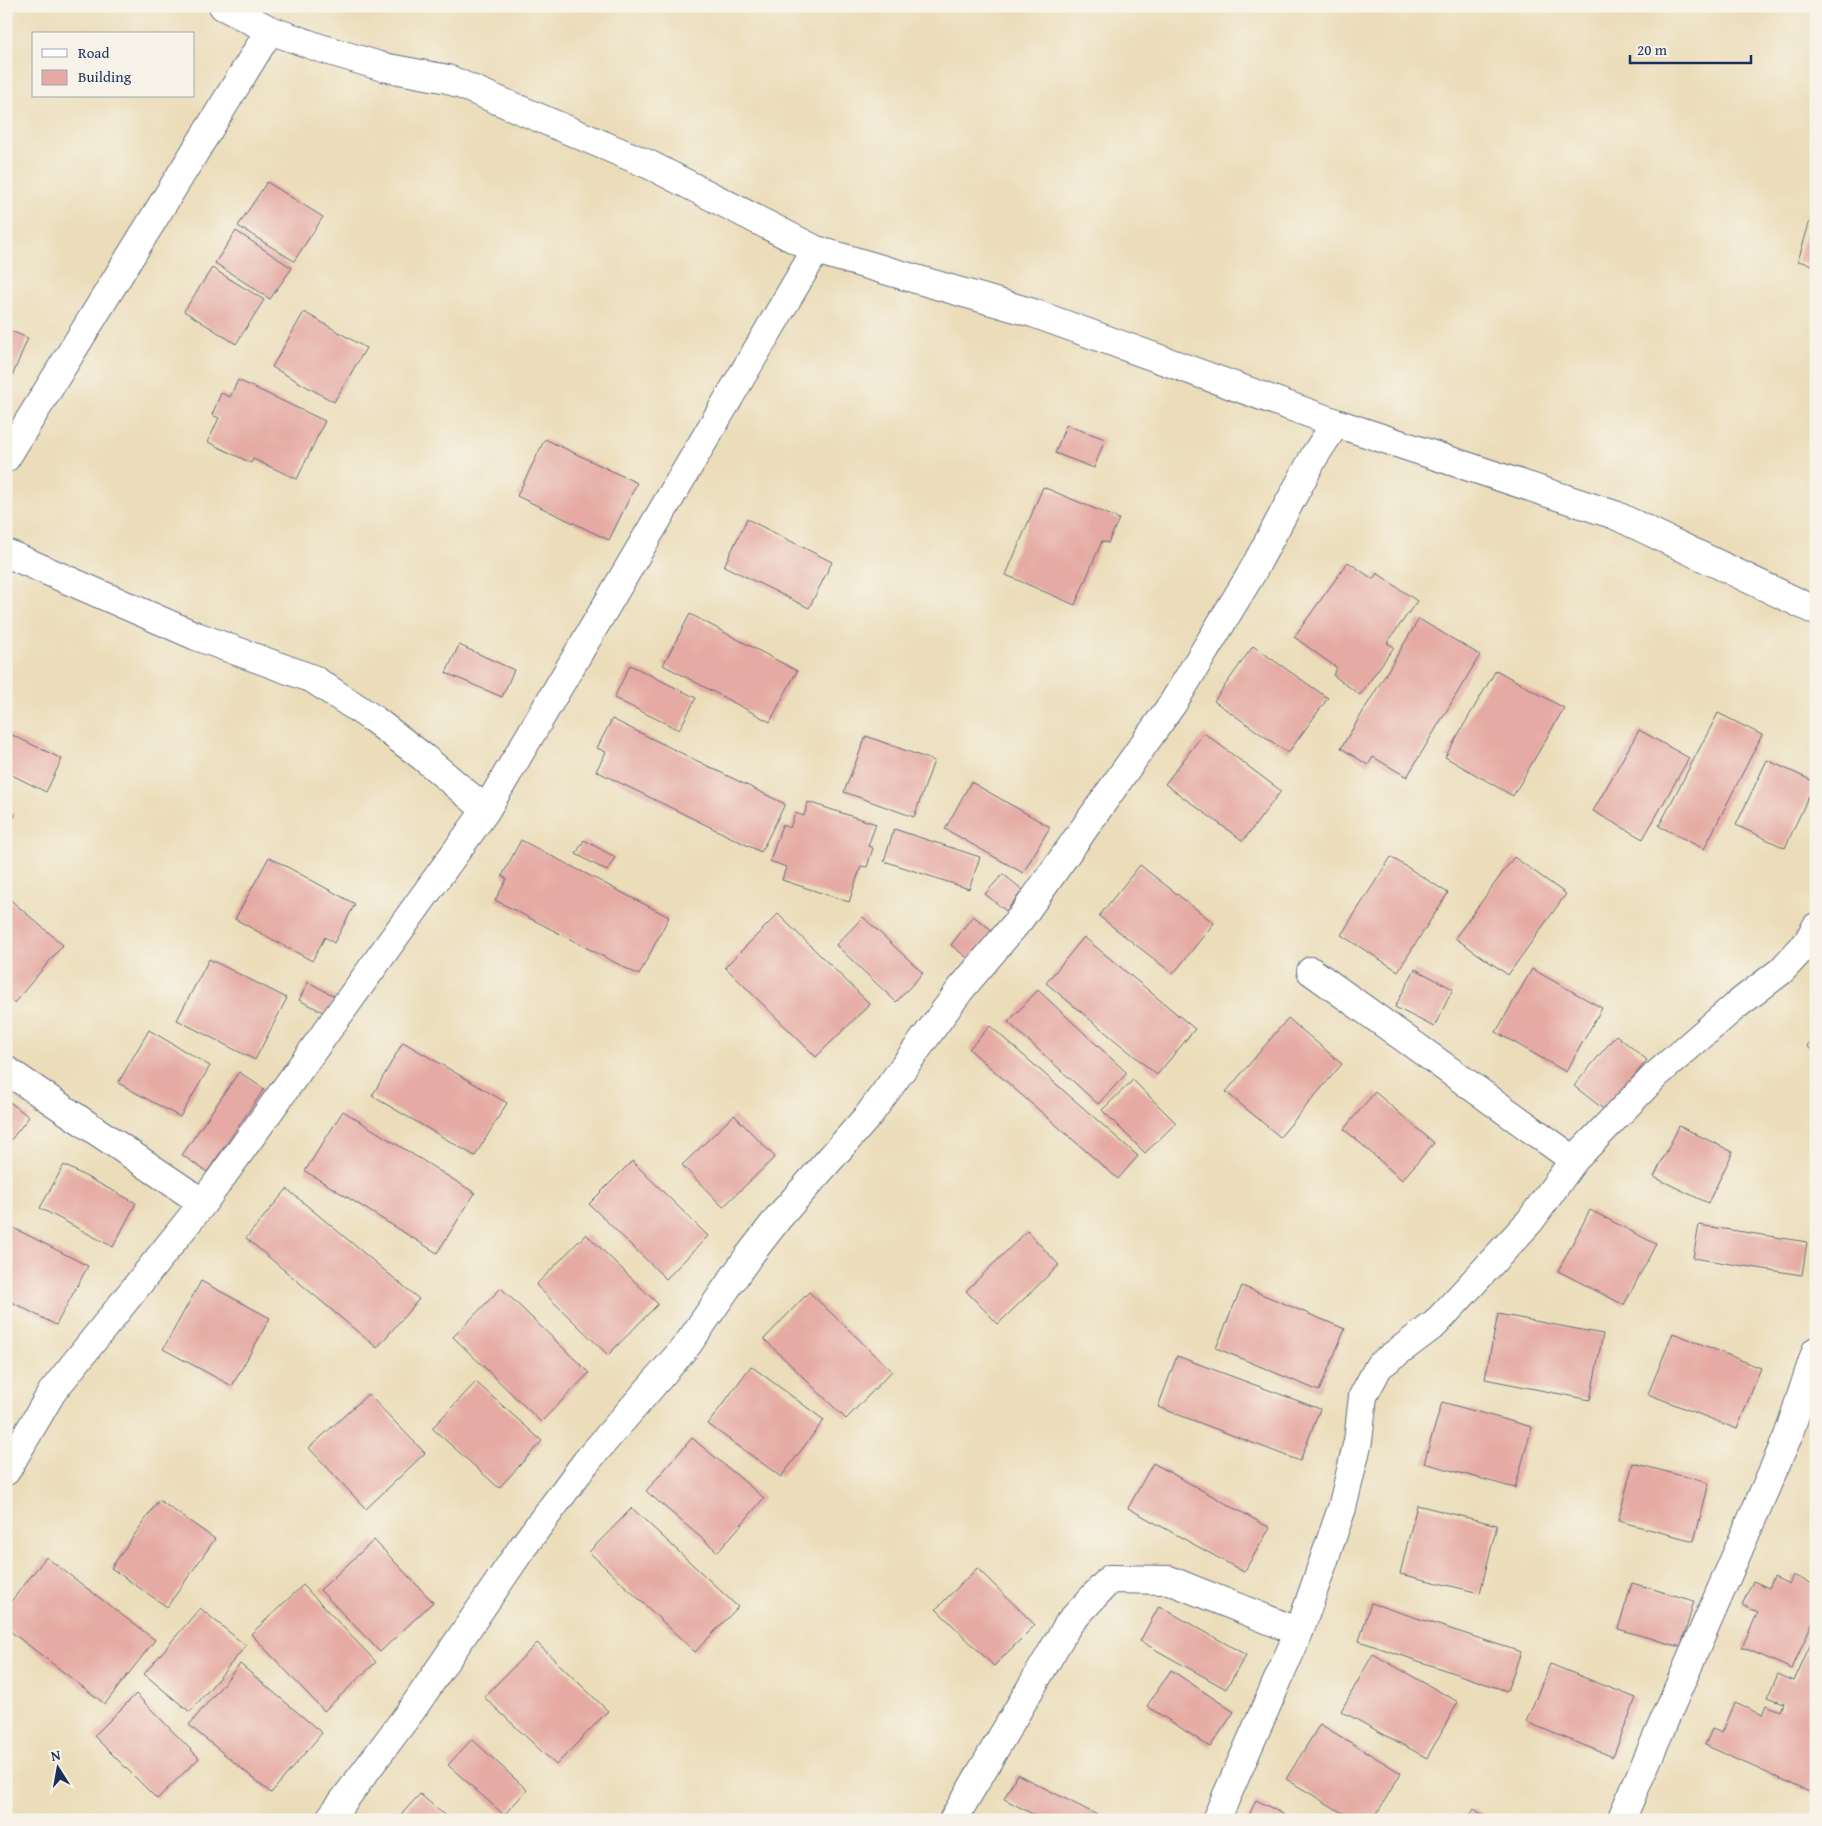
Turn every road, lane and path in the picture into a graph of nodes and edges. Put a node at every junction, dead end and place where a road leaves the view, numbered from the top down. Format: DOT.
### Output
graph roads {
  1 [pos="222,6"];
  2 [pos="270,30"];
  3 [pos="816,250"];
  4 [pos="1336,423"];
  5 [pos="6,458"];
  6 [pos="6,553"];
  7 [pos="1816,611"];
  8 [pos="486,810"];
  9 [pos="1816,927"];
  10 [pos="1312,972"];
  11 [pos="6,1070"];
  12 [pos="1574,1160"];
  13 [pos="203,1203"];
  14 [pos="1816,1352"];
  15 [pos="6,1471"];
  16 [pos="1299,1632"];
  17 [pos="329,1820"];
  18 [pos="952,1820"];
  19 [pos="1216,1820"];
  20 [pos="1621,1820"];
  1 -- 2 [label="street"];
  2 -- 3 [label="street"];
  2 -- 5 [label="street"];
  3 -- 4 [label="street"];
  3 -- 8 [label="street"];
  4 -- 7 [label="street"];
  4 -- 17 [label="street"];
  6 -- 8 [label="street"];
  8 -- 13 [label="street"];
  9 -- 12 [label="street"];
  10 -- 12 [label="street"];
  11 -- 13 [label="street"];
  12 -- 16 [label="street"];
  13 -- 15 [label="street"];
  14 -- 20 [label="street"];
  16 -- 18 [label="street"];
  16 -- 19 [label="street"];
}
